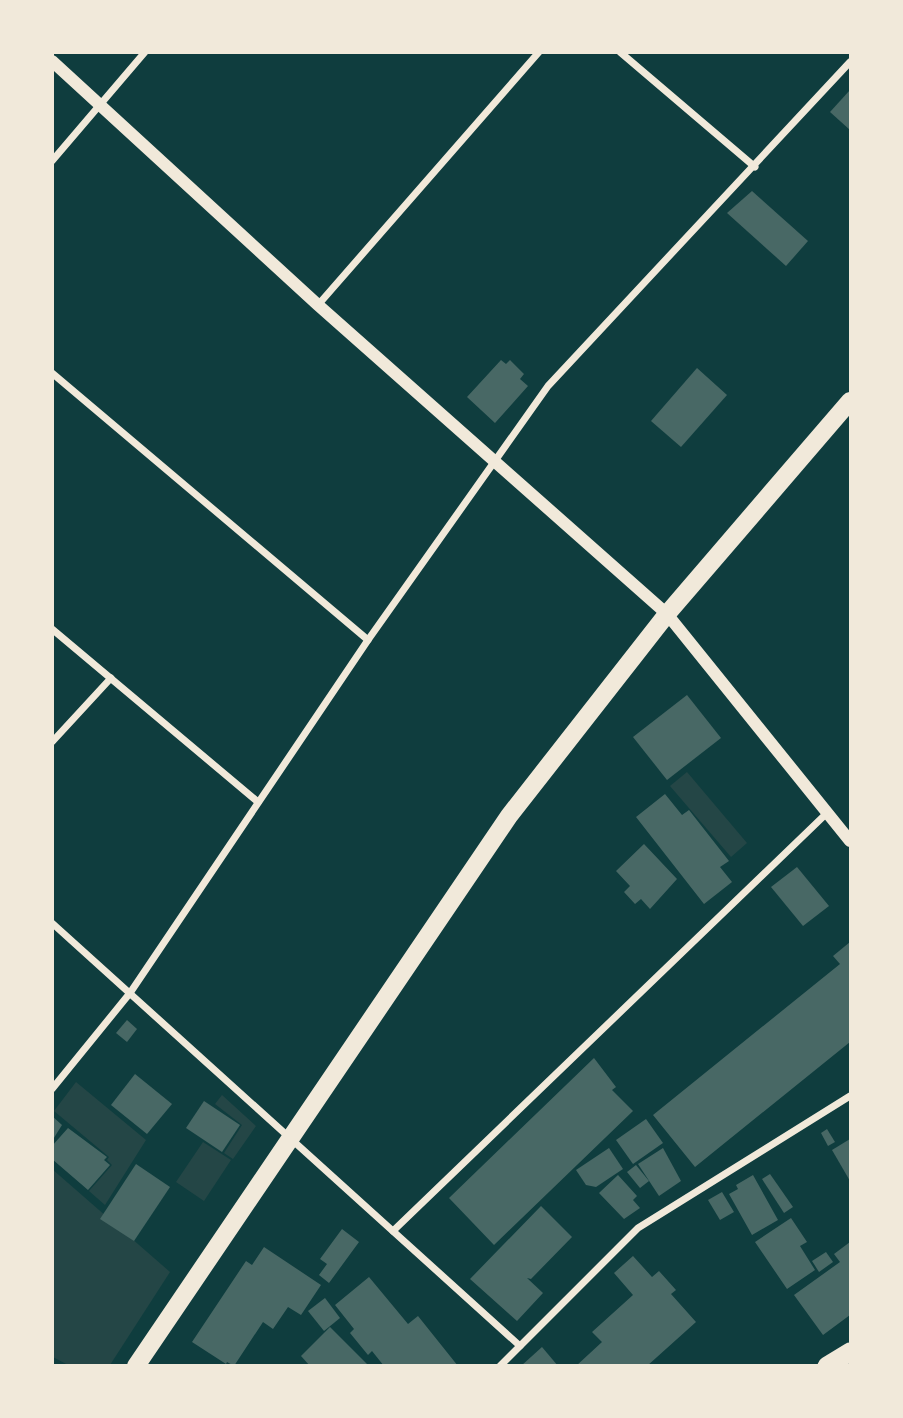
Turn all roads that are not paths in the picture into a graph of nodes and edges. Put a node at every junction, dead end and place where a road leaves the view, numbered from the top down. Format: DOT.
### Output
graph roads {
  1 [pos="145,52"];
  2 [pos="539,52"];
  3 [pos="620,52"];
  4 [pos="52,61"];
  5 [pos="850,62"];
  6 [pos="101,106"];
  7 [pos="52,161"];
  8 [pos="755,167"];
  9 [pos="318,305"];
  10 [pos="52,373"];
  11 [pos="850,401"];
  12 [pos="498,461"];
  13 [pos="667,614"];
  14 [pos="52,629"];
  15 [pos="368,640"];
  16 [pos="111,678"];
  17 [pos="52,742"];
  18 [pos="258,802"];
  19 [pos="828,812"];
  20 [pos="850,841"];
  21 [pos="52,923"];
  22 [pos="130,993"];
  23 [pos="52,1089"];
  24 [pos="850,1096"];
  25 [pos="290,1137"];
  26 [pos="393,1231"];
  27 [pos="520,1346"];
  28 [pos="850,1352"];
  29 [pos="136,1366"];
  30 [pos="500,1366"];
  31 [pos="827,1366"];
  1 -- 6 [label="street"];
  2 -- 9 [label="street"];
  3 -- 8 [label="street"];
  4 -- 6 [label="street"];
  5 -- 8 [label="street"];
  6 -- 7 [label="street"];
  6 -- 9 [label="street"];
  8 -- 12 [label="street"];
  9 -- 12 [label="street"];
  10 -- 15 [label="street"];
  11 -- 13 [label="main road"];
  12 -- 13 [label="street"];
  12 -- 15 [label="street"];
  13 -- 19 [label="street"];
  13 -- 25 [label="main road"];
  14 -- 16 [label="street"];
  15 -- 18 [label="street"];
  16 -- 17 [label="street"];
  16 -- 18 [label="street"];
  18 -- 22 [label="street"];
  19 -- 20 [label="street"];
  19 -- 26 [label="street"];
  21 -- 22 [label="street"];
  22 -- 23 [label="street"];
  22 -- 25 [label="street"];
  24 -- 27 [label="street"];
  25 -- 26 [label="street"];
  25 -- 29 [label="main road"];
  26 -- 27 [label="street"];
  27 -- 30 [label="street"];
  28 -- 31 [label="highway"];
}
